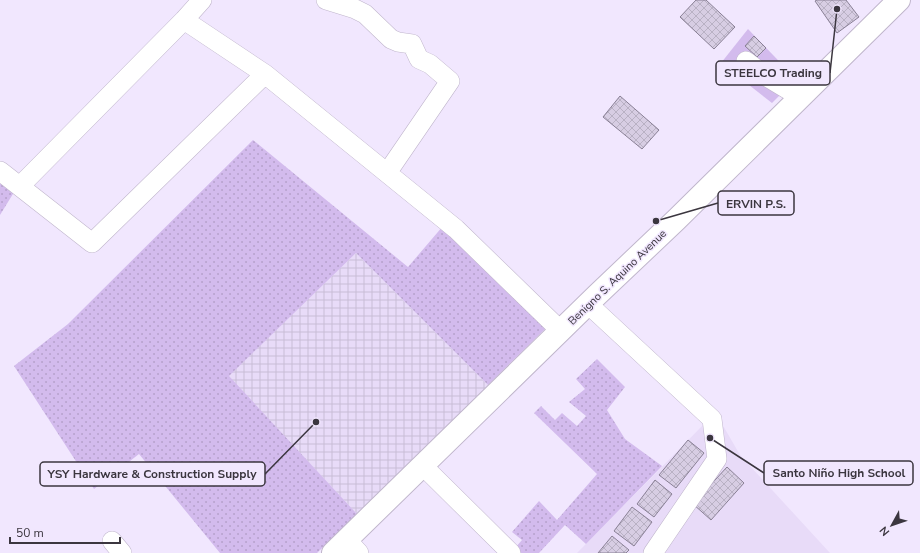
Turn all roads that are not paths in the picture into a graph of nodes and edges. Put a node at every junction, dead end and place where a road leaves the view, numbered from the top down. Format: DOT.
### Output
graph roads {
  1 [pos="202,0"];
  2 [pos="326,0"];
  3 [pos="899,0"];
  4 [pos="184,20"];
  5 [pos="746,61"];
  6 [pos="265,74"];
  7 [pos="800,97"];
  8 [pos="0,171"];
  9 [pos="387,173"];
  10 [pos="20,186"];
  11 [pos="588,304"];
  12 [pos="561,331"];
  13 [pos="423,466"];
  14 [pos="346,549"];
  15 [pos="511,553"];
  16 [pos="652,553"];
  1 -- 4 [label="street"];
  2 -- 9 [label="street"];
  3 -- 7 [label="main road, Benigno S. Aquino Avenue"];
  4 -- 6 [label="street"];
  4 -- 10 [label="street"];
  5 -- 7 [label="street"];
  6 -- 9 [label="street"];
  6 -- 10 [label="street"];
  7 -- 11 [label="main road, Benigno S. Aquino Avenue"];
  8 -- 10 [label="street"];
  9 -- 12 [label="street"];
  11 -- 12 [label="main road, Benigno S. Aquino Avenue"];
  11 -- 16 [label="street"];
  12 -- 13 [label="main road, Benigno S. Aquino Avenue"];
  13 -- 14 [label="main road, Benigno S. Aquino Avenue"];
  13 -- 15 [label="street"];
}
